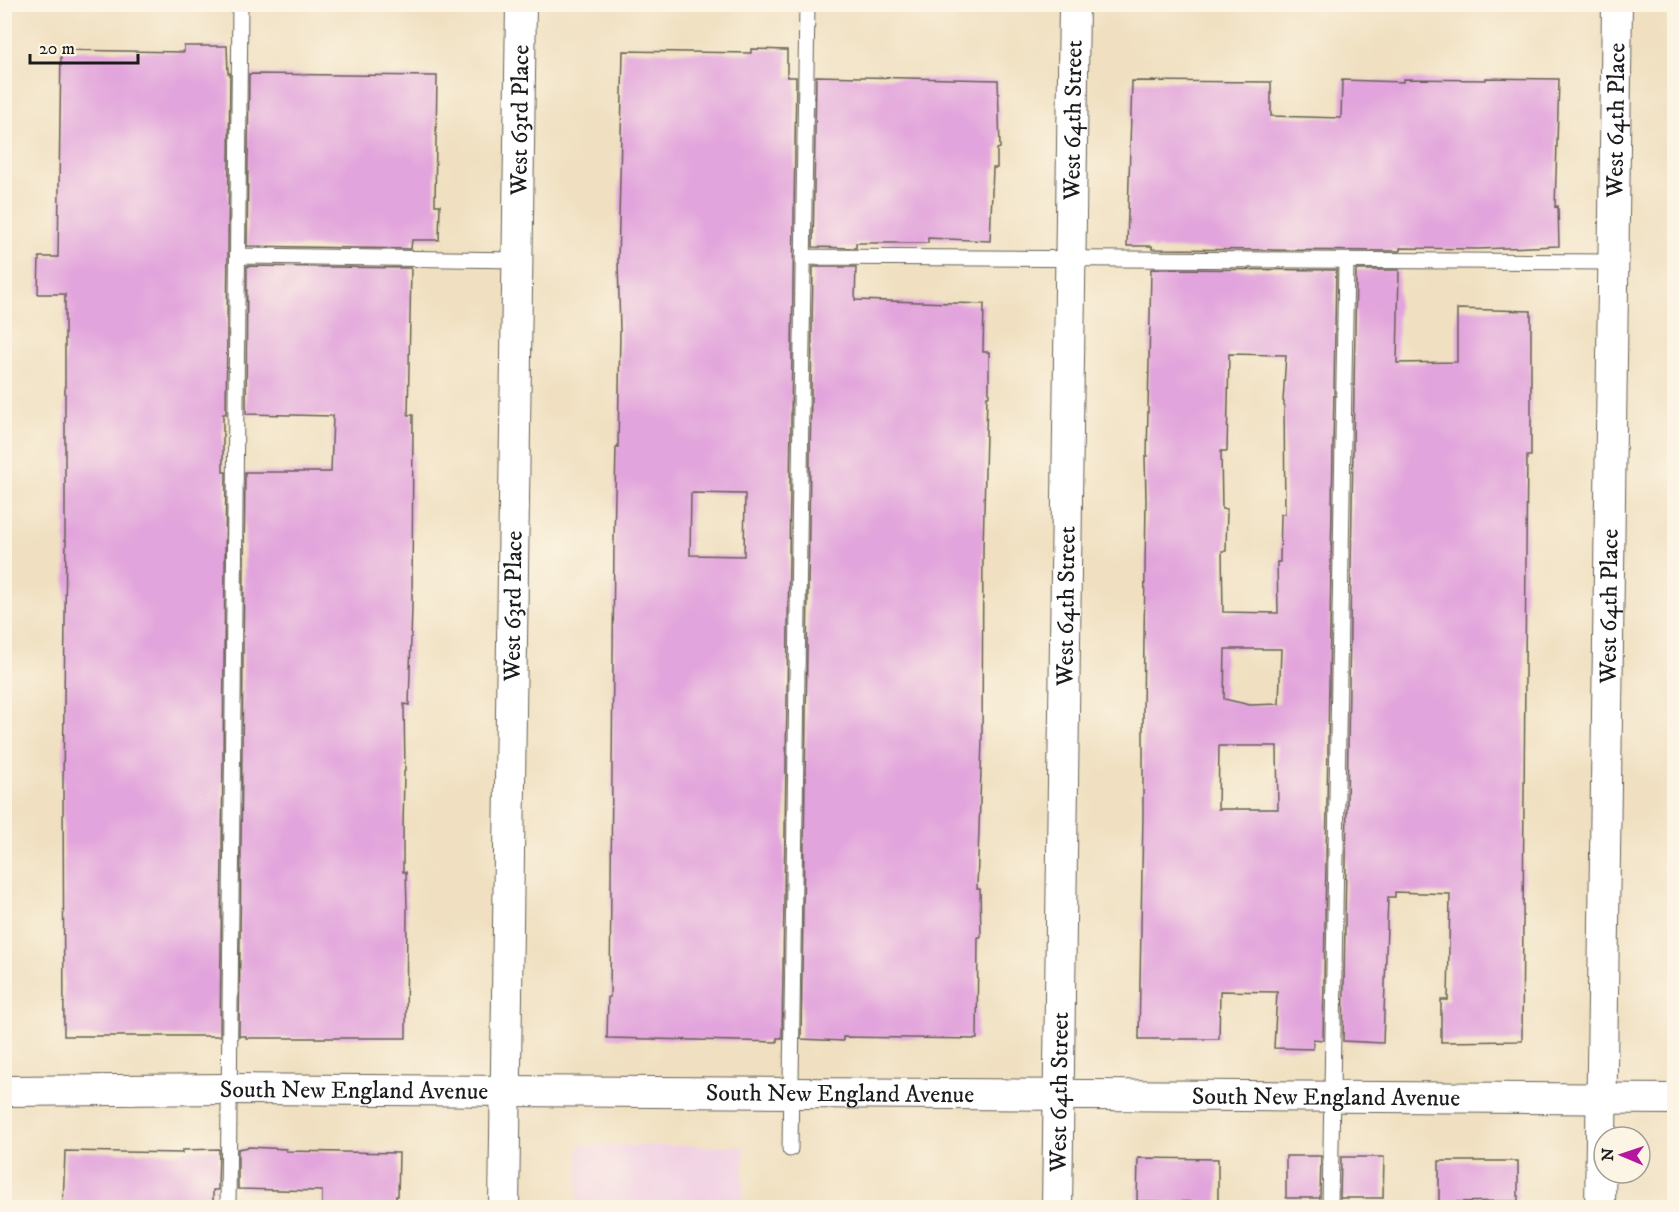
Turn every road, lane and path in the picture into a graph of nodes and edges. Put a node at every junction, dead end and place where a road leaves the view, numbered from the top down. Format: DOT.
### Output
graph roads {
  1 [pos="240,4"];
  2 [pos="521,4"];
  3 [pos="807,4"];
  4 [pos="1074,4"];
  5 [pos="1617,4"];
  6 [pos="238,256"];
  7 [pos="803,257"];
  8 [pos="1071,259"];
  9 [pos="518,260"];
  10 [pos="1346,261"];
  11 [pos="1613,262"];
  12 [pos="229,1089"];
  13 [pos="4,1091"];
  14 [pos="506,1092"];
  15 [pos="790,1093"];
  16 [pos="1058,1095"];
  17 [pos="1331,1097"];
  18 [pos="1601,1099"];
  19 [pos="1674,1100"];
  20 [pos="790,1149"];
  21 [pos="228,1208"];
  22 [pos="504,1208"];
  23 [pos="1057,1208"];
  24 [pos="1330,1208"];
  25 [pos="1600,1208"];
  1 -- 6 [label="lane"];
  2 -- 9 [label="street, West 63rd Place"];
  3 -- 7 [label="lane"];
  4 -- 8 [label="street, West 64th Street"];
  5 -- 11 [label="street, West 64th Place"];
  6 -- 9 [label="lane"];
  6 -- 12 [label="lane"];
  7 -- 8 [label="lane"];
  7 -- 15 [label="lane"];
  8 -- 10 [label="lane"];
  8 -- 16 [label="street, West 64th Street"];
  9 -- 14 [label="street, West 63rd Place"];
  10 -- 11 [label="lane"];
  10 -- 17 [label="lane"];
  11 -- 18 [label="street, West 64th Place"];
  12 -- 13 [label="street, South New England Avenue"];
  12 -- 14 [label="street, South New England Avenue"];
  12 -- 21 [label="lane"];
  14 -- 15 [label="street, South New England Avenue"];
  14 -- 22 [label="street, West 63rd Place"];
  15 -- 16 [label="street, South New England Avenue"];
  15 -- 20 [label="lane"];
  16 -- 17 [label="street, South New England Avenue"];
  16 -- 23 [label="street, West 64th Street"];
  17 -- 18 [label="street, South New England Avenue"];
  17 -- 24 [label="lane"];
  18 -- 19 [label="street, South New England Avenue"];
  18 -- 25 [label="street, West 64th Place"];
}
